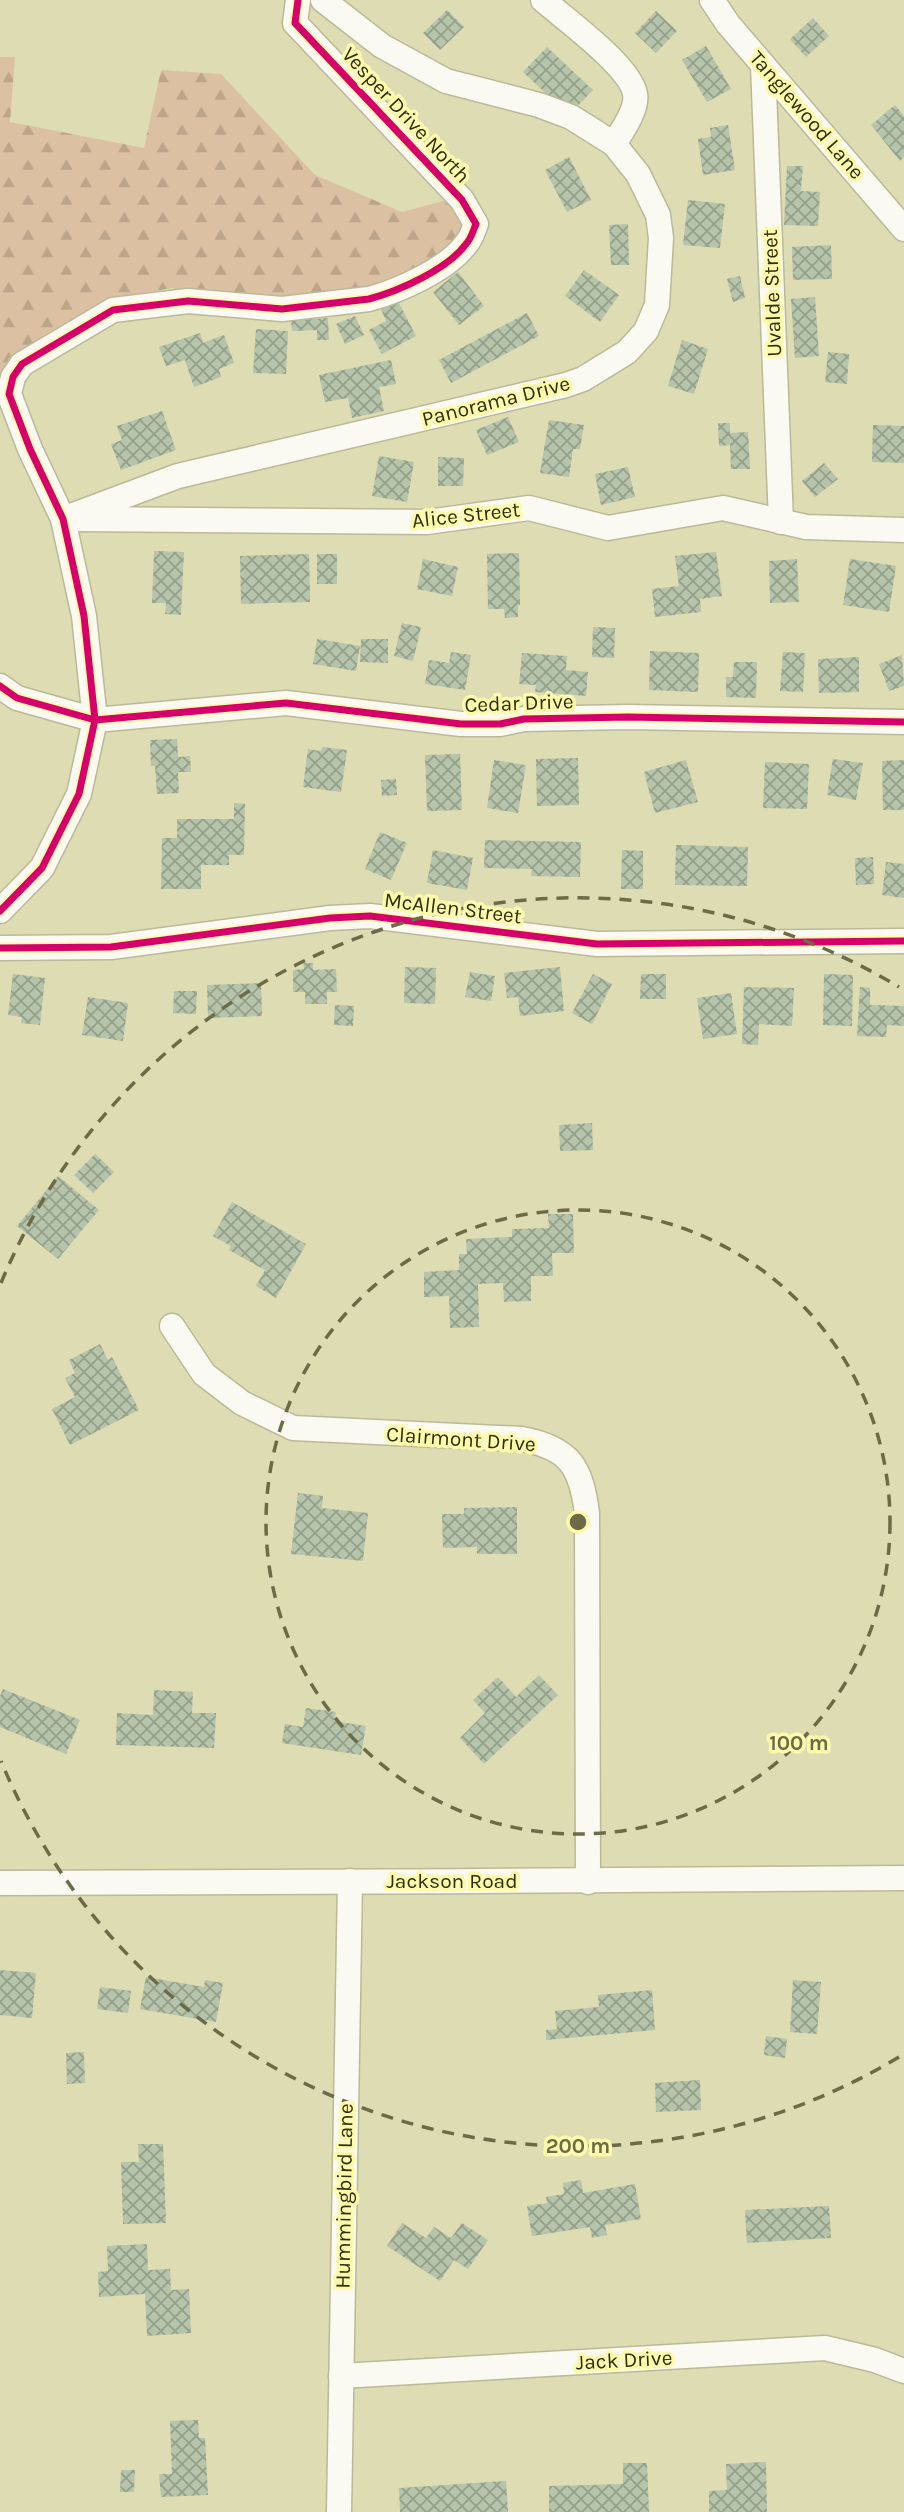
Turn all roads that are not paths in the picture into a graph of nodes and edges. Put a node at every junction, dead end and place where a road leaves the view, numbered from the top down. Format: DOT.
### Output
graph roads {
  1 [pos="298,0"];
  2 [pos="323,0"];
  3 [pos="543,0"];
  4 [pos="712,0"];
  5 [pos="763,65"];
  6 [pos="614,144"];
  7 [pos="904,229"];
  8 [pos="63,519"];
  9 [pos="781,522"];
  10 [pos="904,530"];
  11 [pos="6,697"];
  12 [pos="95,720"];
  13 [pos="904,722"];
  14 [pos="0,911"];
  15 [pos="904,942"];
  16 [pos="0,948"];
  17 [pos="172,1326"];
  18 [pos="904,1878"];
  19 [pos="350,1881"];
  20 [pos="588,1882"];
  21 [pos="0,1883"];
  22 [pos="904,2371"];
  23 [pos="341,2376"];
  24 [pos="339,2512"];
  1 -- 8 [label="street, Vesper Drive North"];
  2 -- 6 [label="street, Panorama Drive"];
  3 -- 6 [label="street"];
  4 -- 5 [label="street, Tanglewood Lane"];
  5 -- 7 [label="street, Tanglewood Lane"];
  5 -- 9 [label="street, Uvalde Street"];
  6 -- 8 [label="street, Panorama Drive"];
  8 -- 9 [label="street, Alice Street"];
  8 -- 12 [label="street"];
  9 -- 10 [label="street, Alice Street"];
  11 -- 12 [label="street"];
  12 -- 13 [label="street, Cedar Drive"];
  12 -- 14 [label="street"];
  15 -- 16 [label="street, McAllen Street"];
  17 -- 20 [label="street, Clairmont Drive"];
  18 -- 20 [label="street, Jackson Road"];
  19 -- 20 [label="street, Jackson Road"];
  19 -- 21 [label="street, Jackson Road"];
  19 -- 23 [label="street, Hummingbird Lane"];
  22 -- 23 [label="street, Jack Drive"];
  23 -- 24 [label="street, Hummingbird Lane"];
}
